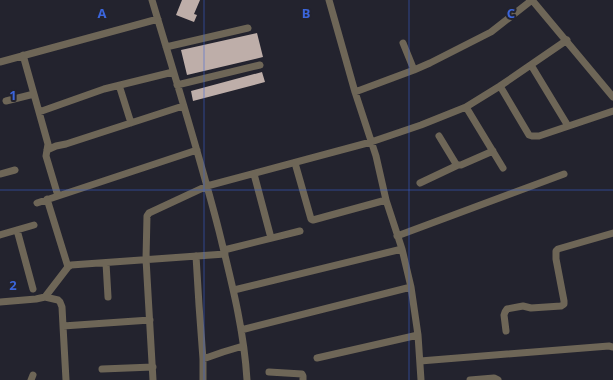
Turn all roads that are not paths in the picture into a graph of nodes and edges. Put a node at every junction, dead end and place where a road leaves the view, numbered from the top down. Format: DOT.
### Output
graph roads {
  1 [pos="152,0"];
  2 [pos="329,0"];
  3 [pos="532,0"];
  4 [pos="158,19"];
  5 [pos="248,28"];
  6 [pos="567,40"];
  7 [pos="403,43"];
  8 [pos="166,47"];
  9 [pos="23,56"];
  10 [pos="0,62"];
  11 [pos="260,65"];
  12 [pos="531,65"];
  13 [pos="414,70"];
  14 [pos="173,72"];
  15 [pos="119,85"];
  16 [pos="177,85"];
  17 [pos="500,86"];
  18 [pos="356,92"];
  19 [pos="34,94"];
  20 [pos="613,97"];
  21 [pos="6,101"];
  22 [pos="183,106"];
  23 [pos="466,107"];
  24 [pos="39,112"];
  25 [pos="613,112"];
  26 [pos="131,123"];
  27 [pos="568,126"];
  28 [pos="439,136"];
  29 [pos="371,142"];
  30 [pos="47,150"];
  31 [pos="197,150"];
  32 [pos="493,151"];
  33 [pos="295,163"];
  34 [pos="458,165"];
  35 [pos="503,168"];
  36 [pos="15,170"];
  37 [pos="0,174"];
  38 [pos="254,174"];
  39 [pos="564,174"];
  40 [pos="420,183"];
  41 [pos="207,186"];
  42 [pos="58,196"];
  43 [pos="47,200"];
  44 [pos="386,200"];
  45 [pos="37,203"];
  46 [pos="34,225"];
  47 [pos="17,230"];
  48 [pos="300,231"];
  49 [pos="613,233"];
  50 [pos="0,235"];
  51 [pos="397,236"];
  52 [pos="271,238"];
  53 [pos="402,249"];
  54 [pos="224,252"];
  55 [pos="196,256"];
  56 [pos="146,259"];
  57 [pos="106,262"];
  58 [pos="68,267"];
  59 [pos="411,287"];
  60 [pos="33,289"];
  61 [pos="234,290"];
  62 [pos="45,297"];
  63 [pos="108,297"];
  64 [pos="0,302"];
  65 [pos="150,320"];
  66 [pos="63,326"];
  67 [pos="241,330"];
  68 [pos="506,331"];
  69 [pos="418,335"];
  70 [pos="243,346"];
  71 [pos="613,347"];
  72 [pos="317,358"];
  73 [pos="203,359"];
  74 [pos="420,361"];
  75 [pos="153,367"];
  76 [pos="102,369"];
  77 [pos="268,372"];
  78 [pos="66,380"];
  79 [pos="153,380"];
  80 [pos="203,380"];
  81 [pos="247,380"];
  82 [pos="303,380"];
  83 [pos="421,380"];
  84 [pos="470,380"];
  85 [pos="498,380"];
  1 -- 4 [label="street"];
  2 -- 18 [label="street"];
  3 -- 6 [label="street"];
  3 -- 13 [label="street"];
  4 -- 8 [label="street"];
  4 -- 9 [label="street"];
  5 -- 8 [label="street"];
  6 -- 12 [label="street"];
  6 -- 20 [label="street"];
  7 -- 13 [label="street"];
  8 -- 14 [label="street"];
  9 -- 10 [label="street"];
  9 -- 19 [label="street"];
  11 -- 16 [label="street"];
  12 -- 17 [label="street"];
  12 -- 27 [label="street"];
  13 -- 18 [label="street"];
  14 -- 15 [label="street"];
  14 -- 16 [label="street"];
  15 -- 24 [label="street"];
  15 -- 26 [label="street"];
  16 -- 22 [label="street"];
  17 -- 23 [label="street"];
  17 -- 27 [label="street"];
  18 -- 29 [label="street"];
  19 -- 21 [label="street"];
  19 -- 24 [label="street"];
  22 -- 26 [label="street"];
  22 -- 31 [label="street"];
  23 -- 29 [label="street"];
  23 -- 32 [label="street"];
  24 -- 30 [label="street"];
  25 -- 27 [label="street"];
  26 -- 30 [label="street"];
  28 -- 34 [label="street"];
  29 -- 33 [label="street"];
  29 -- 44 [label="street"];
  30 -- 42 [label="street"];
  31 -- 41 [label="street"];
  31 -- 42 [label="street"];
  32 -- 34 [label="street"];
  32 -- 35 [label="street"];
  33 -- 38 [label="street"];
  33 -- 44 [label="street"];
  34 -- 40 [label="street"];
  36 -- 37 [label="street"];
  38 -- 41 [label="street"];
  38 -- 52 [label="street"];
  39 -- 51 [label="street"];
  41 -- 54 [label="street"];
  41 -- 56 [label="street"];
  42 -- 43 [label="street"];
  43 -- 45 [label="street"];
  43 -- 58 [label="street"];
  44 -- 51 [label="street"];
  46 -- 47 [label="street"];
  47 -- 50 [label="street"];
  47 -- 60 [label="street"];
  48 -- 52 [label="street"];
  49 -- 68 [label="street"];
  51 -- 53 [label="street"];
  52 -- 54 [label="street"];
  53 -- 59 [label="street"];
  53 -- 61 [label="street"];
  54 -- 55 [label="street"];
  54 -- 61 [label="street"];
  55 -- 56 [label="street"];
  55 -- 73 [label="street"];
  56 -- 57 [label="street"];
  56 -- 65 [label="street"];
  57 -- 58 [label="street"];
  57 -- 63 [label="street"];
  58 -- 62 [label="street"];
  59 -- 67 [label="street"];
  59 -- 69 [label="street"];
  61 -- 67 [label="street"];
  62 -- 64 [label="street"];
  62 -- 66 [label="street"];
  65 -- 66 [label="street"];
  65 -- 75 [label="street"];
  66 -- 78 [label="street"];
  67 -- 70 [label="street"];
  69 -- 72 [label="street"];
  69 -- 74 [label="street"];
  70 -- 73 [label="street"];
  70 -- 81 [label="street"];
  71 -- 74 [label="street"];
  73 -- 80 [label="street"];
  74 -- 83 [label="street"];
  75 -- 76 [label="street"];
  75 -- 79 [label="street"];
  77 -- 82 [label="street"];
  84 -- 85 [label="street"];
}
